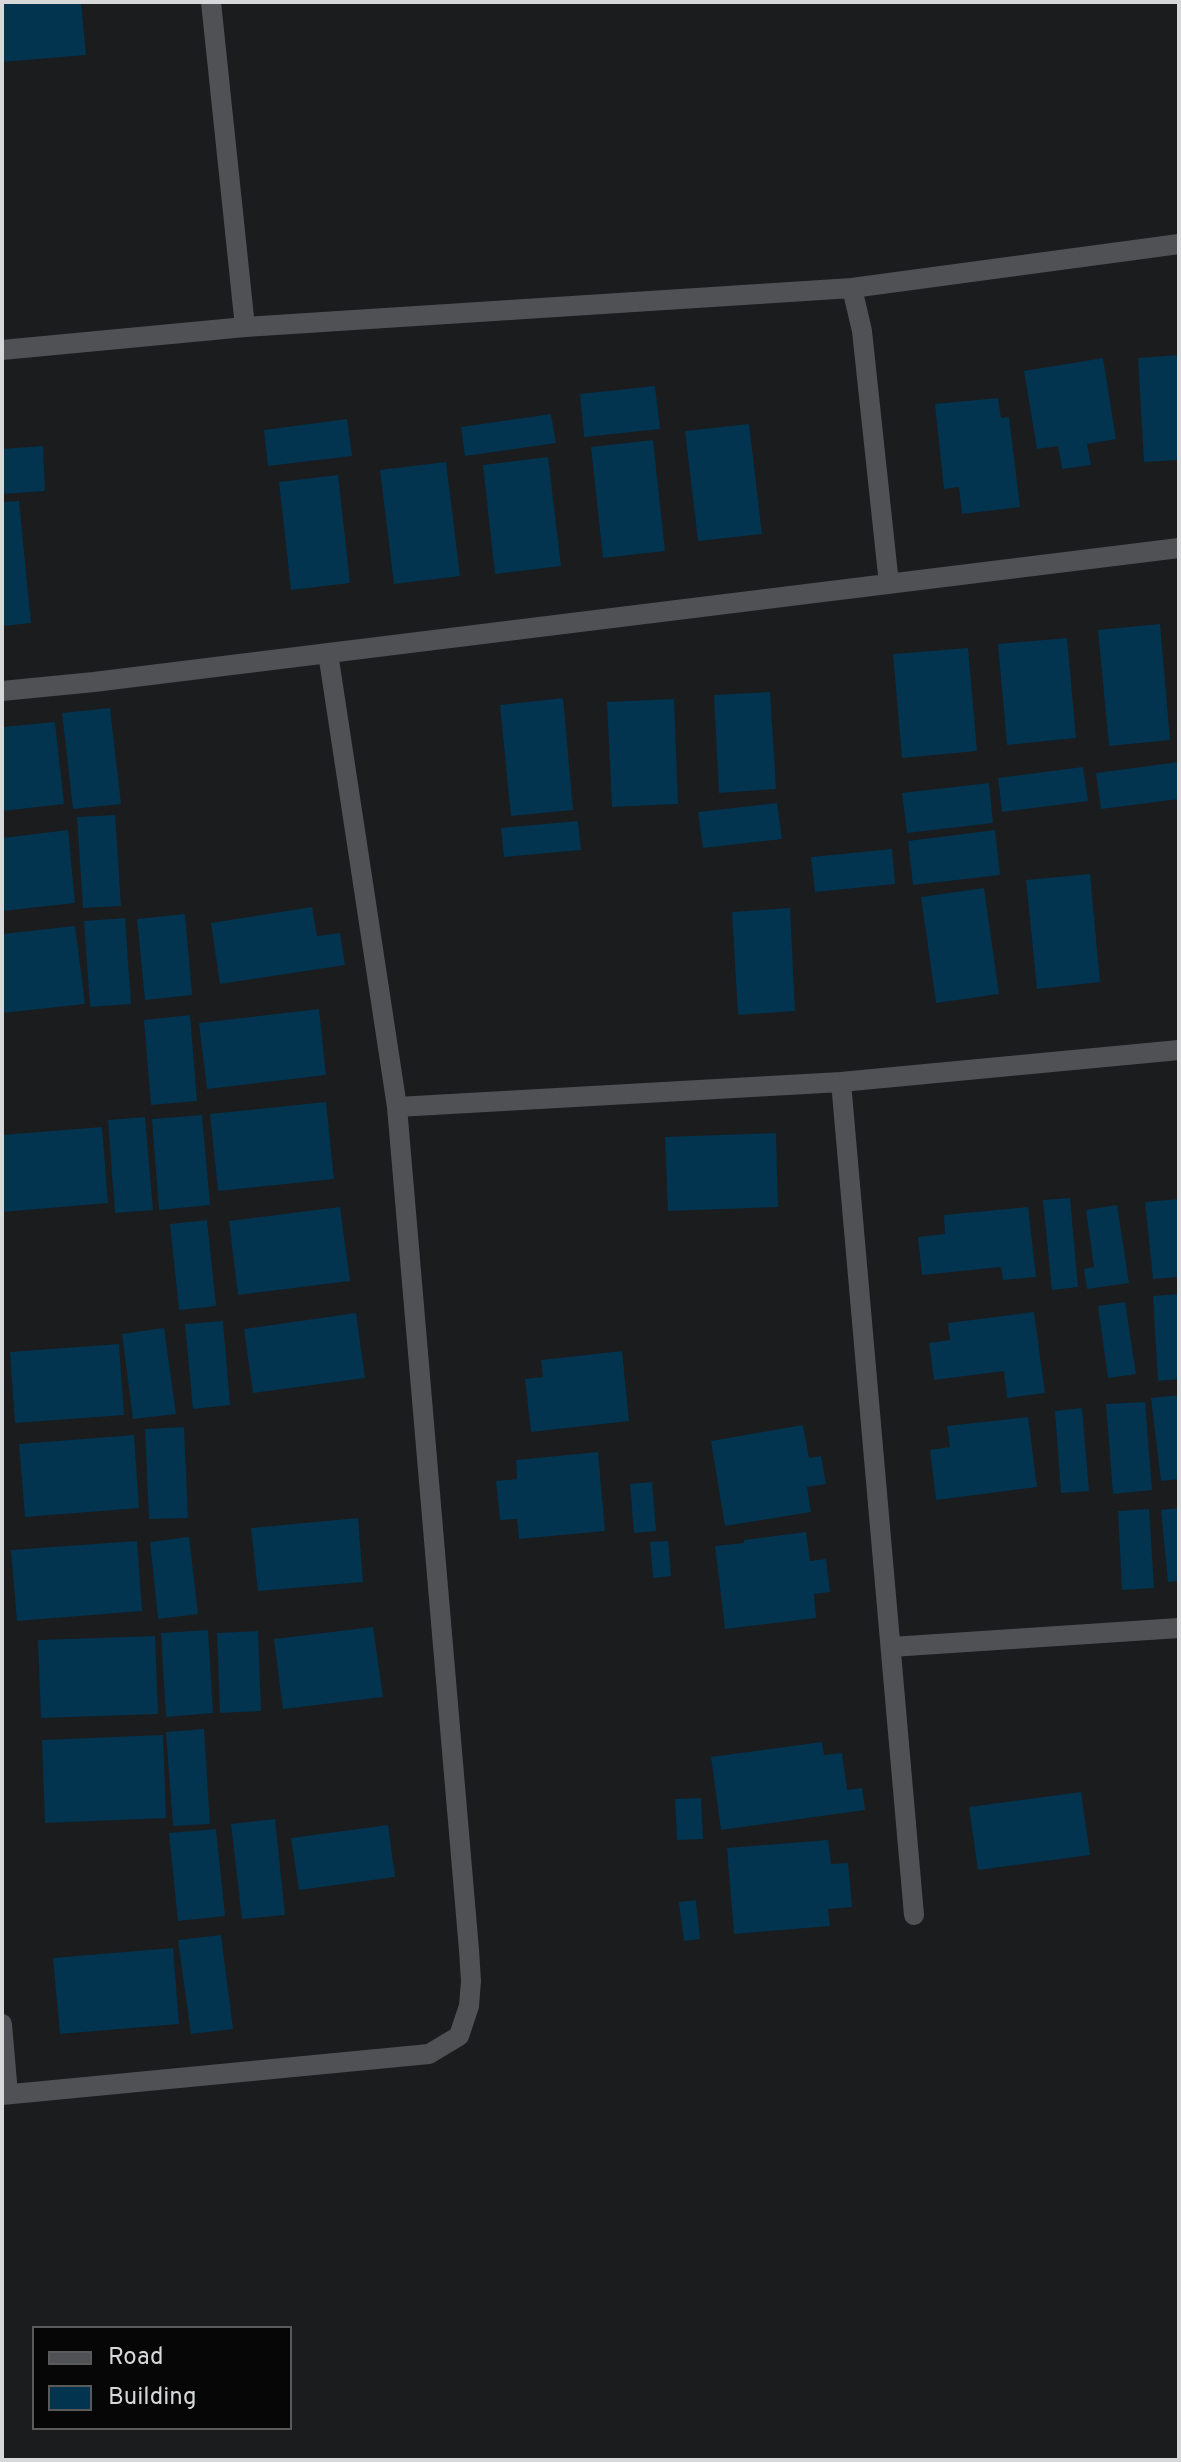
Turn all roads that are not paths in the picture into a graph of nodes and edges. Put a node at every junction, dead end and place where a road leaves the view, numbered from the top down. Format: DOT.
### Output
graph roads {
  1 [pos="211,2"];
  2 [pos="1179,244"];
  3 [pos="852,288"];
  4 [pos="245,327"];
  5 [pos="2,350"];
  6 [pos="1179,548"];
  7 [pos="889,584"];
  8 [pos="328,653"];
  9 [pos="2,691"];
  10 [pos="1179,1050"];
  11 [pos="841,1082"];
  12 [pos="397,1107"];
  13 [pos="1179,1628"];
  14 [pos="891,1647"];
  15 [pos="914,1915"];
  16 [pos="2,2024"];
  17 [pos="5,2094"];
  1 -- 4 [label="street"];
  2 -- 3 [label="street"];
  3 -- 4 [label="street"];
  3 -- 7 [label="street"];
  4 -- 5 [label="street"];
  6 -- 7 [label="street"];
  7 -- 8 [label="street"];
  8 -- 9 [label="street"];
  8 -- 12 [label="street"];
  10 -- 11 [label="street"];
  11 -- 12 [label="street"];
  11 -- 14 [label="street"];
  12 -- 17 [label="street"];
  13 -- 14 [label="street"];
  14 -- 15 [label="street"];
  16 -- 17 [label="street"];
}
